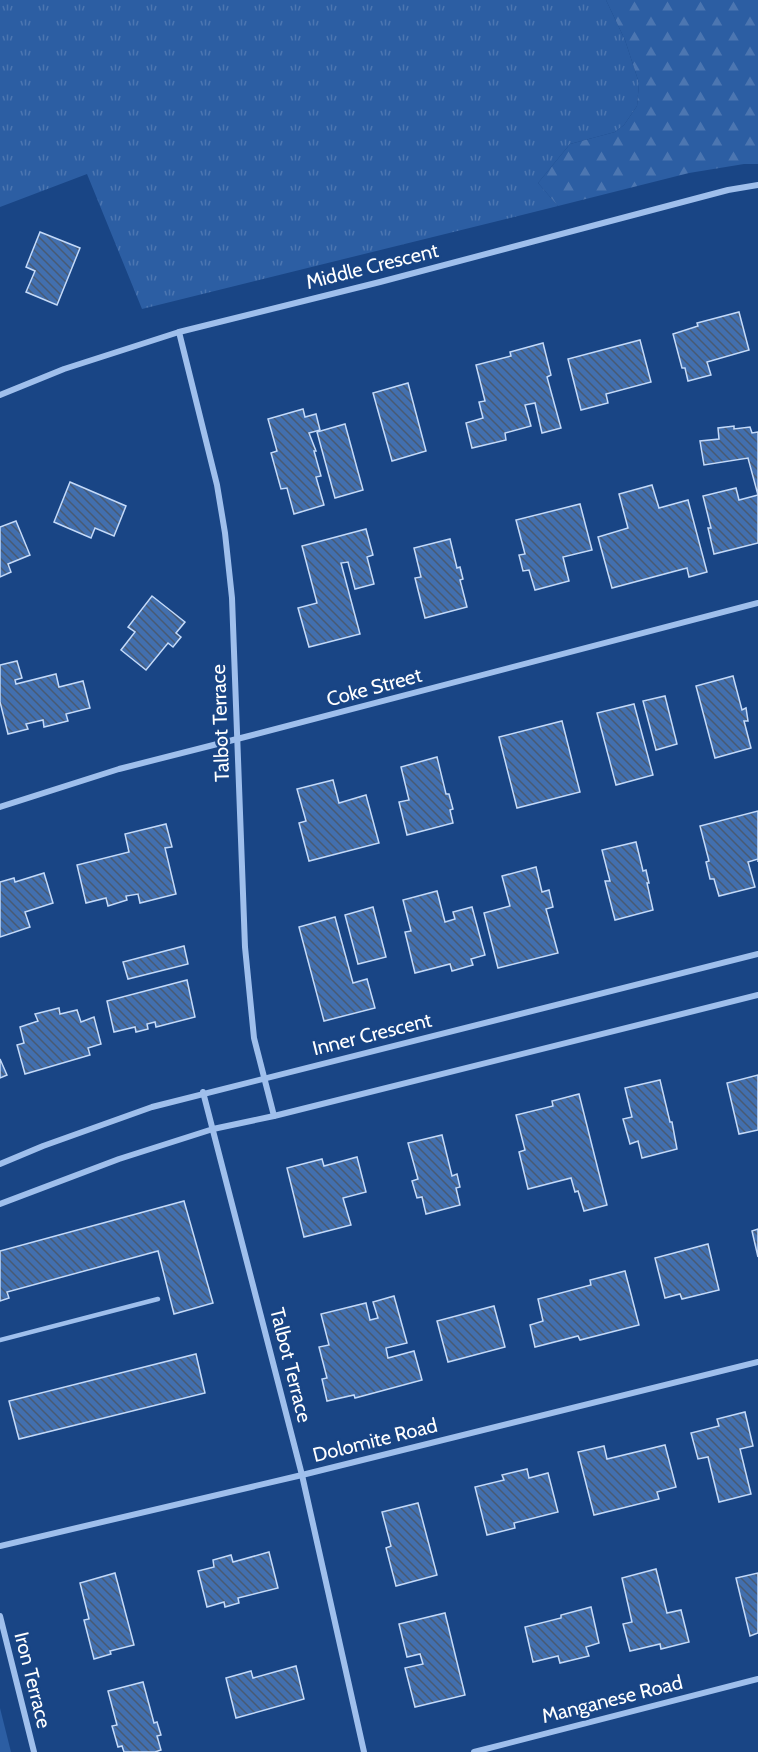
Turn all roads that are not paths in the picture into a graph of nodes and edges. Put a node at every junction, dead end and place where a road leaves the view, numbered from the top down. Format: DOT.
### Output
graph roads {
  1 [pos="758,185"];
  2 [pos="179,332"];
  3 [pos="0,395"];
  4 [pos="758,603"];
  5 [pos="237,739"];
  6 [pos="0,807"];
  7 [pos="758,954"];
  8 [pos="758,995"];
  9 [pos="263,1078"];
  10 [pos="203,1092"];
  11 [pos="274,1116"];
  12 [pos="213,1129"];
  13 [pos="0,1164"];
  14 [pos="0,1204"];
  15 [pos="158,1299"];
  16 [pos="0,1340"];
  17 [pos="758,1362"];
  18 [pos="302,1475"];
  19 [pos="0,1546"];
  20 [pos="0,1616"];
  21 [pos="758,1678"];
  22 [pos="34,1752"];
  23 [pos="364,1752"];
  24 [pos="474,1752"];
  1 -- 2 [label="street, Middle Crescent"];
  2 -- 3 [label="street, Middle Crescent"];
  2 -- 5 [label="street, Talbot Terrace"];
  4 -- 5 [label="street, Coke Street"];
  5 -- 6 [label="street, Coke Street"];
  5 -- 9 [label="street, Talbot Terrace"];
  7 -- 9 [label="street, Inner Crescent"];
  8 -- 11 [label="street"];
  9 -- 10 [label="street, Inner Crescent"];
  9 -- 11 [label="street, Talbot Terrace"];
  10 -- 12 [label="street, Talbot Terrace"];
  10 -- 13 [label="street, Inner Crescent"];
  11 -- 12 [label="street"];
  12 -- 14 [label="street"];
  12 -- 18 [label="street, Talbot Terrace"];
  15 -- 16 [label="lane"];
  17 -- 18 [label="street, Dolomite Road"];
  18 -- 19 [label="street, Dolomite Road"];
  18 -- 23 [label="street, Talbot Terrace"];
  20 -- 22 [label="street, Iron Terrace"];
  21 -- 24 [label="street, Manganese Road"];
}
